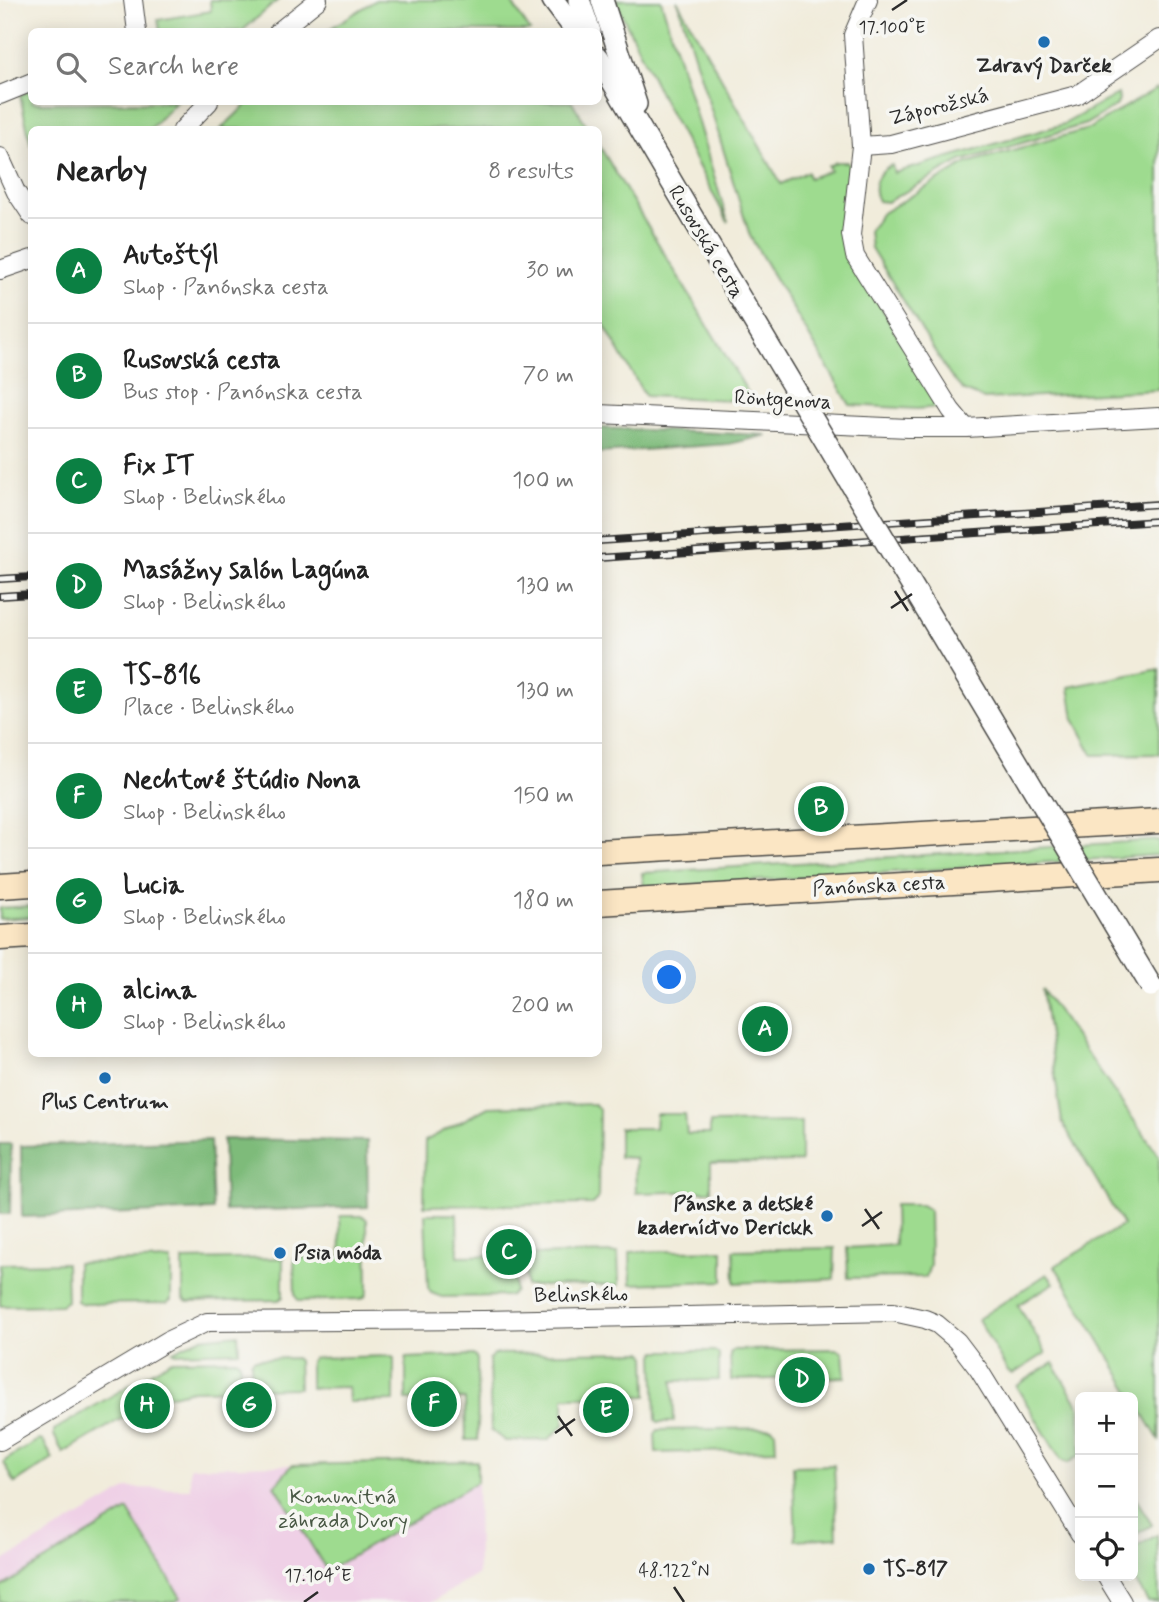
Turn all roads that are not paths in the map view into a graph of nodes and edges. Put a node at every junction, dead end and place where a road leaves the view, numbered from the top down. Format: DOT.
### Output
graph roads {
  1 [pos="133,0"];
  2 [pos="318,0"];
  3 [pos="579,0"];
  4 [pos="602,0"];
  5 [pos="868,0"];
  6 [pos="552,1"];
  7 [pos="136,28"];
  8 [pos="283,28"];
  9 [pos="574,28"];
  10 [pos="589,28"];
  11 [pos="1159,39"];
  12 [pos="602,64"];
  13 [pos="28,84"];
  14 [pos="0,95"];
  15 [pos="206,105"];
  16 [pos="186,126"];
  17 [pos="650,146"];
  18 [pos="861,146"];
  19 [pos="0,157"];
  20 [pos="28,210"];
  21 [pos="28,260"];
  22 [pos="0,270"];
  23 [pos="602,414"];
  24 [pos="1159,417"];
  25 [pos="966,428"];
  26 [pos="1156,820"];
  27 [pos="602,852"];
  28 [pos="1159,870"];
  29 [pos="28,884"];
  30 [pos="0,886"];
  31 [pos="602,903"];
  32 [pos="28,936"];
  33 [pos="0,938"];
  34 [pos="1157,994"];
  35 [pos="0,1441"];
  36 [pos="1075,1526"];
  37 [pos="1109,1581"];
  38 [pos="1122,1602"];
  1 -- 7 [label="street"];
  2 -- 8 [label="street"];
  3 -- 10 [label="street"];
  4 -- 17 [label="street, Rusovská cesta"];
  5 -- 18 [label="street, Záporožská"];
  6 -- 9 [label="street"];
  11 -- 18 [label="street, Záporožská"];
  12 -- 17 [label="street, Rusovská cesta"];
  13 -- 14 [label="street"];
  15 -- 16 [label="street"];
  17 -- 34 [label="street, Rusovská cesta, bridge"];
  18 -- 25 [label="street"];
  19 -- 20 [label="street"];
  21 -- 22 [label="street"];
  23 -- 25 [label="street, Röntgenova"];
  24 -- 25 [label="street, Röntgenova"];
  26 -- 27 [label="main road"];
  28 -- 31 [label="main road, Panónska cesta"];
  29 -- 30 [label="main road"];
  32 -- 33 [label="main road"];
  35 -- 36 [label="street, Belinského"];
  37 -- 38 [label="street"];
}
